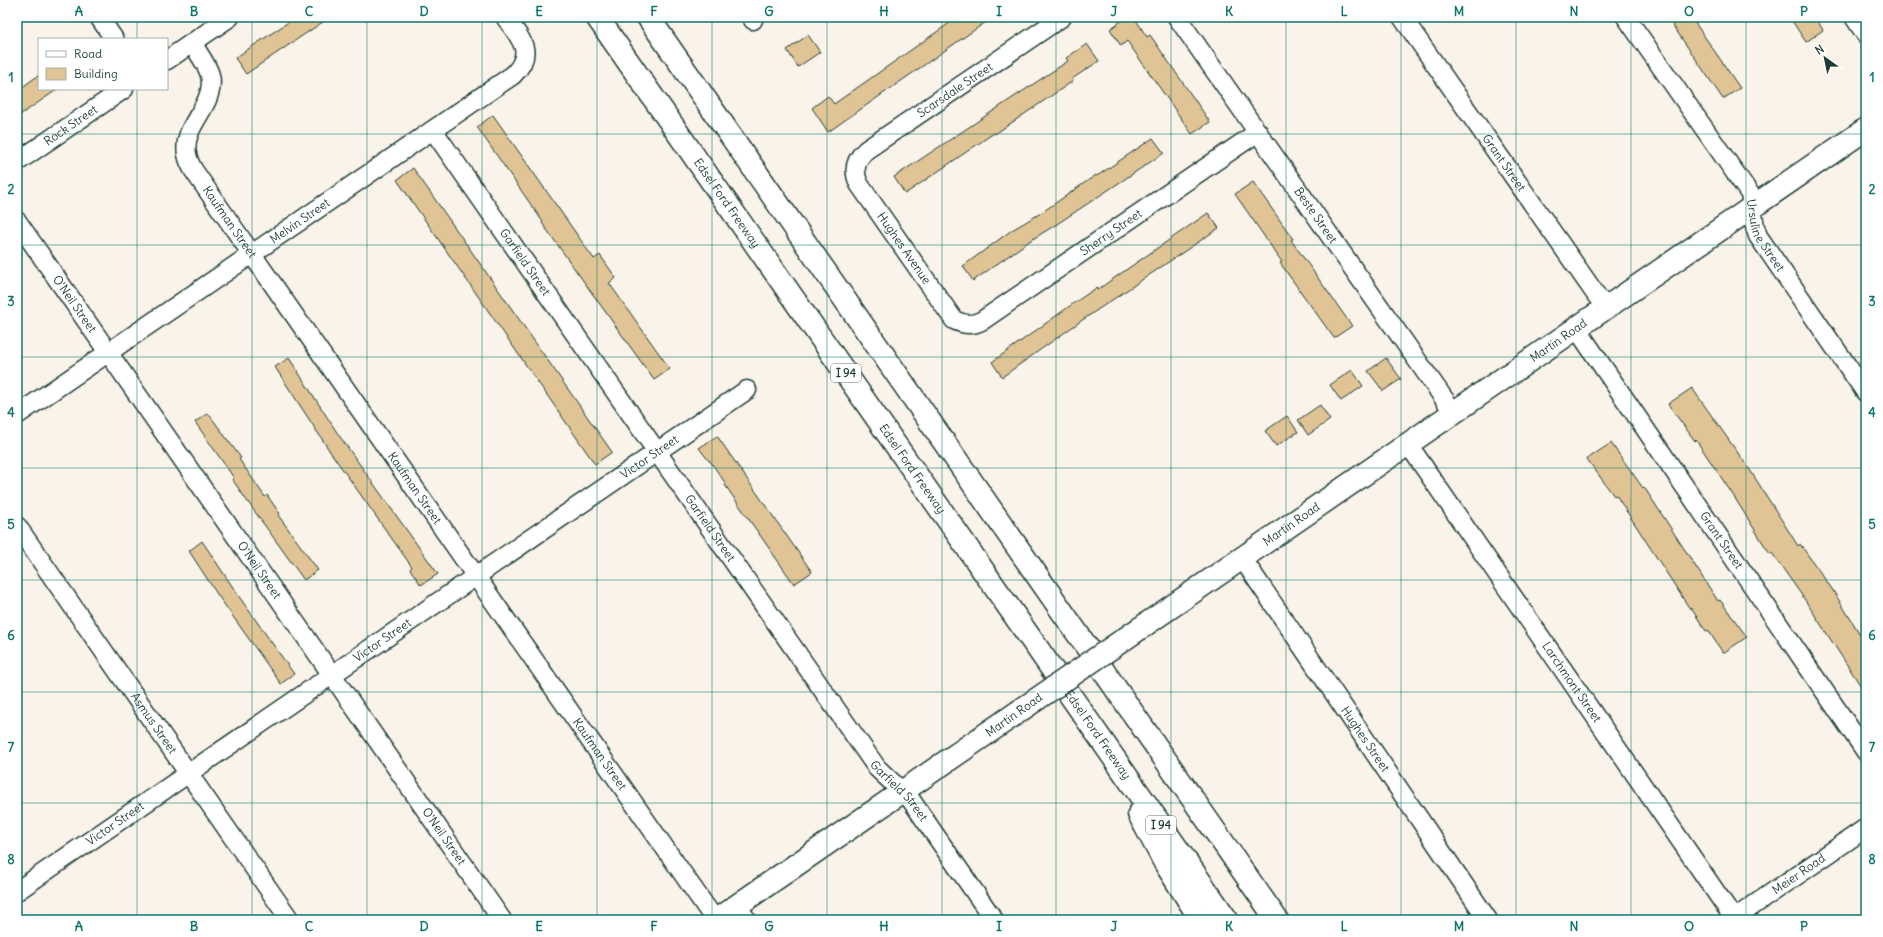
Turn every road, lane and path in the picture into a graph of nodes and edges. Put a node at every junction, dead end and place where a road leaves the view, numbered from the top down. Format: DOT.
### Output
graph roads {
  1 [pos="99,17"];
  2 [pos="230,17"];
  3 [pos="597,17"];
  4 [pos="648,17"];
  5 [pos="1062,17"];
  6 [pos="1177,17"];
  7 [pos="1402,17"];
  8 [pos="1626,17"];
  9 [pos="1854,17"];
  10 [pos="507,20"];
  11 [pos="1866,35"];
  12 [pos="113,38"];
  13 [pos="192,43"];
  14 [pos="168,59"];
  15 [pos="123,90"];
  16 [pos="1866,129"];
  17 [pos="433,130"];
  18 [pos="1258,132"];
  19 [pos="17,162"];
  20 [pos="855,167"];
  21 [pos="1752,208"];
  22 [pos="17,221"];
  23 [pos="252,253"];
  24 [pos="1606,309"];
  25 [pos="962,324"];
  26 [pos="1577,329"];
  27 [pos="108,352"];
  28 [pos="747,390"];
  29 [pos="1866,393"];
  30 [pos="1454,413"];
  31 [pos="17,415"];
  32 [pos="1408,444"];
  33 [pos="657,451"];
  34 [pos="17,526"];
  35 [pos="1242,558"];
  36 [pos="477,576"];
  37 [pos="331,674"];
  38 [pos="1095,729"];
  39 [pos="1866,752"];
  40 [pos="189,773"];
  41 [pos="903,792"];
  42 [pos="1866,828"];
  43 [pos="17,891"];
  44 [pos="742,913"];
  45 [pos="290,920"];
  46 [pos="502,920"];
  47 [pos="716,920"];
  48 [pos="994,920"];
  49 [pos="1201,920"];
  50 [pos="1227,920"];
  51 [pos="1277,920"];
  52 [pos="1488,920"];
  53 [pos="1734,920"];
  1 -- 12 [label="street"];
  2 -- 13 [label="street"];
  3 -- 38 [label="main road, Edsel Ford Freeway / I 94"];
  4 -- 51 [label="main road"];
  5 -- 20 [label="street, Scarsdale Street"];
  6 -- 18 [label="street, Beste Street"];
  7 -- 24 [label="street, Grant Street"];
  8 -- 21 [label="street, Ursuline Street"];
  9 -- 11 [label="street"];
  10 -- 17 [label="street, Melvin Street"];
  13 -- 14 [label="street"];
  13 -- 23 [label="street, Kaufman Street"];
  15 -- 19 [label="street, Rock Street"];
  16 -- 21 [label="main road, Martin Road"];
  17 -- 23 [label="street, Melvin Street"];
  17 -- 33 [label="street, Garfield Street"];
  18 -- 25 [label="street, Sherry Street"];
  18 -- 30 [label="street, Beste Street"];
  20 -- 25 [label="street, Hughes Avenue"];
  21 -- 24 [label="main road, Martin Road"];
  21 -- 29 [label="street, Ursuline Street"];
  22 -- 27 [label="street, O'Neil Street"];
  23 -- 27 [label="street, Melvin Street"];
  23 -- 36 [label="street, Kaufman Street"];
  24 -- 26 [label="main road, Martin Road"];
  26 -- 30 [label="main road, Martin Road"];
  26 -- 39 [label="street, Grant Street"];
  27 -- 31 [label="street, Melvin Street"];
  27 -- 37 [label="street, O'Neil Street"];
  28 -- 33 [label="street, Victor Street"];
  30 -- 32 [label="main road, Martin Road"];
  32 -- 35 [label="main road, Martin Road"];
  32 -- 53 [label="street, Larchmont Street"];
  33 -- 36 [label="street, Victor Street"];
  33 -- 41 [label="street, Garfield Street"];
  34 -- 40 [label="street, Asmus Street"];
  35 -- 41 [label="main road, Martin Road, bridge"];
  35 -- 52 [label="street, Hughes Street"];
  36 -- 37 [label="street, Victor Street"];
  36 -- 47 [label="street, Kaufman Street"];
  37 -- 40 [label="street, Victor Street"];
  37 -- 46 [label="street, O'Neil Street"];
  38 -- 49 [label="main road"];
  38 -- 50 [label="main road, Edsel Ford Freeway / I 94"];
  40 -- 43 [label="street, Victor Street"];
  40 -- 45 [label="street, Asmus Street"];
  41 -- 44 [label="main road, Martin Road"];
  41 -- 48 [label="street, Garfield Street"];
  42 -- 53 [label="street, Meier Road"];
  44 -- 47 [label="main road, Martin Road"];
}
